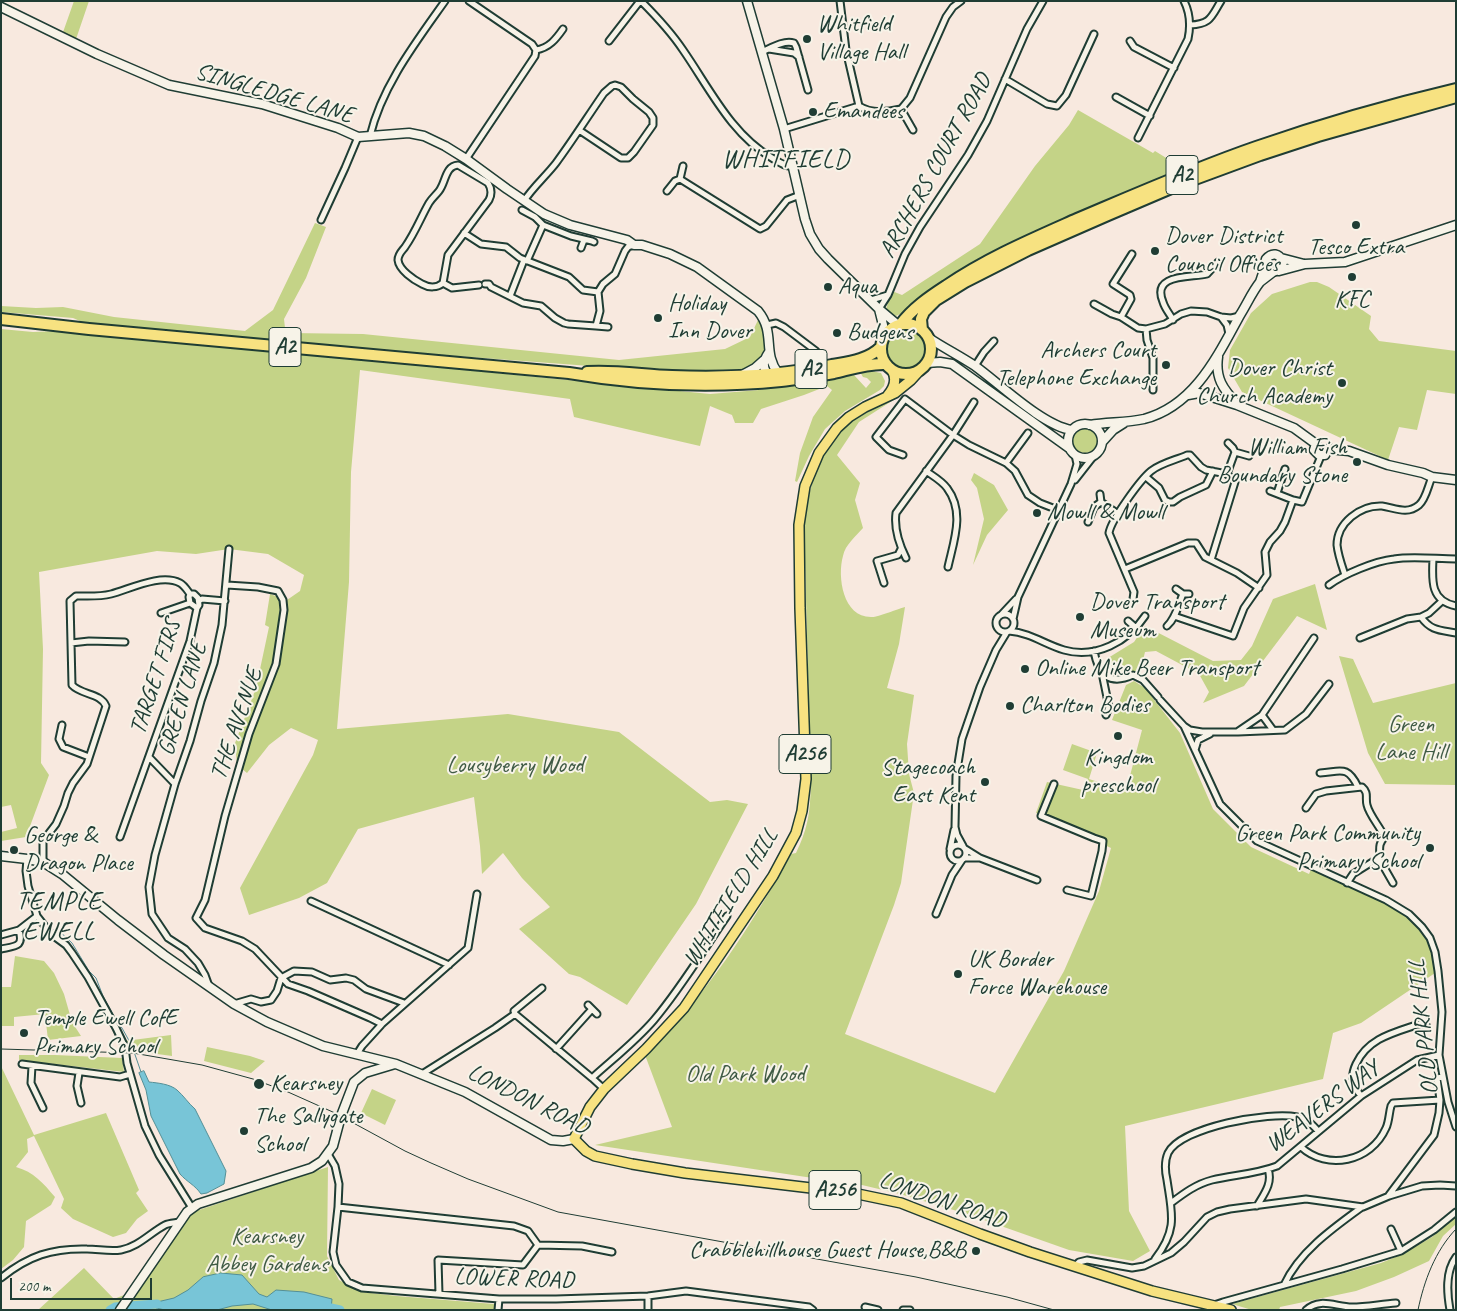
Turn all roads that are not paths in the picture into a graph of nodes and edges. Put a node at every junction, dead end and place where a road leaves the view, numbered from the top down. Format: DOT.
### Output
graph roads {
  1 [pos="445,1"];
  2 [pos="469,1"];
  3 [pos="640,1"];
  4 [pos="747,1"];
  5 [pos="840,1"];
  6 [pos="961,1"];
  7 [pos="1043,1"];
  8 [pos="1184,1"];
  9 [pos="1221,1"];
  10 [pos="1,7"];
  11 [pos="1190,25"];
  12 [pos="564,29"];
  13 [pos="1094,34"];
  14 [pos="1130,40"];
  15 [pos="610,41"];
  16 [pos="536,50"];
  17 [pos="765,50"];
  18 [pos="799,57"];
  19 [pos="1174,68"];
  20 [pos="1005,79"];
  21 [pos="1456,89"];
  22 [pos="808,90"];
  23 [pos="1116,97"];
  24 [pos="1456,97"];
  25 [pos="859,106"];
  26 [pos="901,109"];
  27 [pos="1150,116"];
  28 [pos="784,129"];
  29 [pos="579,130"];
  30 [pos="913,130"];
  31 [pos="370,136"];
  32 [pos="358,137"];
  33 [pos="1138,138"];
  34 [pos="466,159"];
  35 [pos="683,166"];
  36 [pos="793,166"];
  37 [pos="680,179"];
  38 [pos="667,191"];
  39 [pos="800,195"];
  40 [pos="524,201"];
  41 [pos="522,210"];
  42 [pos="321,220"];
  43 [pos="543,225"];
  44 [pos="1456,226"];
  45 [pos="464,233"];
  46 [pos="584,240"];
  47 [pos="594,242"];
  48 [pos="634,245"];
  49 [pos="581,248"];
  50 [pos="1132,254"];
  51 [pos="1282,258"];
  52 [pos="526,261"];
  53 [pos="1218,262"];
  54 [pos="1305,264"];
  55 [pos="1265,267"];
  56 [pos="1276,271"];
  57 [pos="443,282"];
  58 [pos="1260,282"];
  59 [pos="598,292"];
  60 [pos="888,294"];
  61 [pos="510,296"];
  62 [pos="870,300"];
  63 [pos="1094,304"];
  64 [pos="923,306"];
  65 [pos="879,309"];
  66 [pos="1240,316"];
  67 [pos="1121,317"];
  68 [pos="1221,317"];
  69 [pos="1,319"];
  70 [pos="1173,320"];
  71 [pos="767,325"];
  72 [pos="899,325"];
  73 [pos="596,326"];
  74 [pos="608,327"];
  75 [pos="1146,329"];
  76 [pos="925,334"];
  77 [pos="1230,334"];
  78 [pos="994,341"];
  79 [pos="882,343"];
  80 [pos="816,351"];
  81 [pos="769,352"];
  82 [pos="1219,352"];
  83 [pos="764,360"];
  84 [pos="924,366"];
  85 [pos="975,366"];
  86 [pos="889,367"];
  87 [pos="569,373"];
  88 [pos="768,374"];
  89 [pos="740,376"];
  90 [pos="781,377"];
  91 [pos="1153,390"];
  92 [pos="1188,395"];
  93 [pos="883,398"];
  94 [pos="974,402"];
  95 [pos="1237,405"];
  96 [pos="1127,422"];
  97 [pos="1090,425"];
  98 [pos="1072,430"];
  99 [pos="1028,433"];
  100 [pos="953,435"];
  101 [pos="1103,441"];
  102 [pos="1228,444"];
  103 [pos="1316,444"];
  104 [pos="1069,448"];
  105 [pos="1328,449"];
  106 [pos="1235,452"];
  107 [pos="903,455"];
  108 [pos="1075,455"];
  109 [pos="1093,456"];
  110 [pos="1249,456"];
  111 [pos="1321,456"];
  112 [pos="1006,463"];
  113 [pos="1285,469"];
  114 [pos="926,471"];
  115 [pos="1213,471"];
  116 [pos="1227,474"];
  117 [pos="1146,476"];
  118 [pos="1432,477"];
  119 [pos="1456,480"];
  120 [pos="1071,484"];
  121 [pos="1270,490"];
  122 [pos="1277,493"];
  123 [pos="1100,494"];
  124 [pos="1293,500"];
  125 [pos="1101,502"];
  126 [pos="1058,510"];
  127 [pos="1118,514"];
  128 [pos="1088,522"];
  129 [pos="229,549"];
  130 [pos="901,549"];
  131 [pos="906,558"];
  132 [pos="1432,559"];
  133 [pos="1456,559"];
  134 [pos="1211,560"];
  135 [pos="948,567"];
  136 [pos="1125,570"];
  137 [pos="1345,575"];
  138 [pos="884,582"];
  139 [pos="226,585"];
  140 [pos="1329,585"];
  141 [pos="1259,588"];
  142 [pos="1176,589"];
  143 [pos="190,594"];
  144 [pos="1018,597"];
  145 [pos="1134,599"];
  146 [pos="199,601"];
  147 [pos="225,601"];
  148 [pos="1442,601"];
  149 [pos="190,603"];
  150 [pos="1456,606"];
  151 [pos="196,608"];
  152 [pos="161,614"];
  153 [pos="1002,614"];
  154 [pos="1144,616"];
  155 [pos="1174,616"];
  156 [pos="1421,617"];
  157 [pos="1013,620"];
  158 [pos="1128,621"];
  159 [pos="996,626"];
  160 [pos="1167,626"];
  161 [pos="1136,628"];
  162 [pos="1008,632"];
  163 [pos="1456,632"];
  164 [pos="1026,633"];
  165 [pos="1314,638"];
  166 [pos="1360,638"];
  167 [pos="125,642"];
  168 [pos="71,643"];
  169 [pos="996,650"];
  170 [pos="1094,651"];
  171 [pos="1102,673"];
  172 [pos="1329,684"];
  173 [pos="1106,715"];
  174 [pos="1262,715"];
  175 [pos="62,725"];
  176 [pos="1184,726"];
  177 [pos="1273,730"];
  178 [pos="1215,732"];
  179 [pos="1237,732"];
  180 [pos="1194,750"];
  181 [pos="88,757"];
  182 [pos="149,757"];
  183 [pos="1320,773"];
  184 [pos="175,784"];
  185 [pos="1054,784"];
  186 [pos="1358,787"];
  187 [pos="1306,808"];
  188 [pos="955,827"];
  189 [pos="120,837"];
  190 [pos="963,847"];
  191 [pos="950,854"];
  192 [pos="1,856"];
  193 [pos="980,858"];
  194 [pos="27,859"];
  195 [pos="963,859"];
  196 [pos="1379,860"];
  197 [pos="43,862"];
  198 [pos="952,875"];
  199 [pos="1037,880"];
  200 [pos="1347,883"];
  201 [pos="1393,883"];
  202 [pos="1067,890"];
  203 [pos="477,894"];
  204 [pos="311,901"];
  205 [pos="936,914"];
  206 [pos="37,916"];
  207 [pos="727,916"];
  208 [pos="20,932"];
  209 [pos="1,935"];
  210 [pos="1,949"];
  211 [pos="449,965"];
  212 [pos="281,978"];
  213 [pos="209,986"];
  214 [pos="542,988"];
  215 [pos="234,1004"];
  216 [pos="404,1004"];
  217 [pos="515,1014"];
  218 [pos="597,1014"];
  219 [pos="1425,1022"];
  220 [pos="382,1024"];
  221 [pos="556,1049"];
  222 [pos="357,1054"];
  223 [pos="1439,1055"];
  224 [pos="22,1064"];
  225 [pos="396,1064"];
  226 [pos="32,1066"];
  227 [pos="79,1072"];
  228 [pos="130,1074"];
  229 [pos="422,1074"];
  230 [pos="1443,1077"];
  231 [pos="592,1078"];
  232 [pos="604,1089"];
  233 [pos="1360,1096"];
  234 [pos="1440,1100"];
  235 [pos="81,1103"];
  236 [pos="44,1108"];
  237 [pos="1456,1127"];
  238 [pos="1318,1131"];
  239 [pos="574,1139"];
  240 [pos="1301,1147"];
  241 [pos="328,1154"];
  242 [pos="1268,1169"];
  243 [pos="1456,1186"];
  244 [pos="1389,1196"];
  245 [pos="1170,1203"];
  246 [pos="1257,1206"];
  247 [pos="338,1207"];
  248 [pos="1363,1207"];
  249 [pos="192,1208"];
  250 [pos="1456,1212"];
  251 [pos="180,1222"];
  252 [pos="1391,1229"];
  253 [pos="538,1245"];
  254 [pos="1400,1251"];
  255 [pos="612,1252"];
  256 [pos="1456,1257"];
  257 [pos="1154,1261"];
  258 [pos="1075,1266"];
  259 [pos="1,1278"];
  260 [pos="1284,1285"];
  261 [pos="439,1294"];
  262 [pos="648,1296"];
  263 [pos="499,1299"];
  264 [pos="1396,1303"];
  265 [pos="1214,1306"];
  266 [pos="865,1307"];
  267 [pos="1230,1309"];
  268 [pos="120,1310"];
  269 [pos="498,1310"];
  270 [pos="648,1310"];
  271 [pos="813,1310"];
  272 [pos="878,1310"];
  273 [pos="903,1310"];
  274 [pos="910,1310"];
  275 [pos="1306,1310"];
  276 [pos="1450,1310"];
  1 -- 31 [label="street"];
  2 -- 16 [label="street"];
  3 -- 15 [label="street"];
  3 -- 36 [label="street"];
  4 -- 17 [label="street"];
  5 -- 25 [label="street"];
  6 -- 26 [label="street"];
  7 -- 20 [label="street, ARCHERS COURT ROAD"];
  8 -- 11 [label="street"];
  9 -- 11 [label="street"];
  10 -- 32 [label="street, SINGLEDGE LANE"];
  11 -- 19 [label="street"];
  12 -- 16 [label="street"];
  13 -- 20 [label="street"];
  14 -- 19 [label="street"];
  16 -- 34 [label="street"];
  17 -- 18 [label="street"];
  17 -- 18 [label="street"];
  17 -- 28 [label="street"];
  18 -- 22 [label="street"];
  19 -- 27 [label="street"];
  20 -- 60 [label="street, ARCHERS COURT ROAD"];
  21 -- 64 [label="highway, A2"];
  23 -- 27 [label="street"];
  24 -- 64 [label="highway, A2"];
  25 -- 26 [label="street"];
  25 -- 28 [label="street"];
  26 -- 30 [label="street"];
  27 -- 33 [label="street"];
  28 -- 36 [label="street"];
  29 -- 29 [label="street"];
  29 -- 40 [label="street"];
  31 -- 32 [label="street, SINGLEDGE LANE"];
  31 -- 34 [label="street, SINGLEDGE LANE"];
  32 -- 42 [label="street"];
  34 -- 40 [label="street, SINGLEDGE LANE"];
  35 -- 37 [label="street"];
  36 -- 39 [label="street"];
  37 -- 38 [label="street"];
  37 -- 39 [label="street"];
  39 -- 62 [label="street"];
  40 -- 48 [label="street, SINGLEDGE LANE"];
  41 -- 43 [label="street"];
  43 -- 46 [label="street"];
  43 -- 52 [label="street"];
  44 -- 54 [label="street"];
  45 -- 52 [label="street"];
  45 -- 57 [label="street"];
  45 -- 57 [label="street"];
  46 -- 47 [label="street"];
  46 -- 49 [label="street"];
  48 -- 59 [label="street"];
  48 -- 71 [label="street, SINGLEDGE LANE"];
  50 -- 67 [label="street"];
  51 -- 54 [label="street"];
  51 -- 55 [label="street"];
  51 -- 56 [label="street"];
  52 -- 59 [label="street"];
  52 -- 61 [label="street"];
  53 -- 70 [label="street"];
  54 -- 56 [label="street"];
  55 -- 56 [label="street"];
  55 -- 58 [label="street"];
  56 -- 58 [label="street"];
  57 -- 61 [label="street"];
  58 -- 66 [label="street"];
  59 -- 73 [label="street"];
  60 -- 62 [label="street"];
  60 -- 65 [label="street, ARCHERS COURT ROAD"];
  61 -- 73 [label="street"];
  62 -- 65 [label="street"];
  63 -- 67 [label="street"];
  64 -- 72 [label="highway, A2"];
  64 -- 76 [label="highway"];
  65 -- 72 [label="street"];
  65 -- 79 [label="street"];
  66 -- 68 [label="street"];
  66 -- 77 [label="street"];
  67 -- 75 [label="street"];
  68 -- 70 [label="street"];
  68 -- 77 [label="street"];
  69 -- 87 [label="highway, A2"];
  70 -- 75 [label="street"];
  71 -- 80 [label="street"];
  71 -- 81 [label="street"];
  72 -- 76 [label="highway"];
  72 -- 79 [label="highway"];
  73 -- 74 [label="street"];
  75 -- 91 [label="street"];
  76 -- 84 [label="highway"];
  76 -- 85 [label="street"];
  77 -- 82 [label="street"];
  78 -- 85 [label="street"];
  79 -- 86 [label="highway"];
  79 -- 90 [label="highway, A2"];
  81 -- 83 [label="street"];
  81 -- 90 [label="street"];
  82 -- 92 [label="street"];
  82 -- 95 [label="street"];
  83 -- 88 [label="street"];
  83 -- 89 [label="street"];
  84 -- 86 [label="highway"];
  84 -- 93 [label="main road, WHITFIELD HILL / A256"];
  84 -- 104 [label="street"];
  85 -- 98 [label="street"];
  86 -- 90 [label="highway, A2"];
  86 -- 93 [label="main road"];
  87 -- 89 [label="highway, A2"];
  87 -- 90 [label="highway, A2"];
  88 -- 89 [label="highway, A2"];
  88 -- 90 [label="highway, A2"];
  92 -- 95 [label="street"];
  92 -- 96 [label="street"];
  93 -- 232 [label="main road, WHITFIELD HILL / A256"];
  94 -- 100 [label="street"];
  95 -- 103 [label="street"];
  96 -- 97 [label="street"];
  96 -- 101 [label="street"];
  97 -- 98 [label="street"];
  97 -- 101 [label="street"];
  98 -- 104 [label="street"];
  99 -- 112 [label="street"];
  100 -- 107 [label="street"];
  100 -- 112 [label="street"];
  100 -- 114 [label="street"];
  101 -- 109 [label="street"];
  102 -- 106 [label="street"];
  103 -- 105 [label="street"];
  103 -- 111 [label="street"];
  104 -- 108 [label="street"];
  105 -- 111 [label="street"];
  105 -- 118 [label="street"];
  106 -- 110 [label="street"];
  106 -- 116 [label="street"];
  108 -- 109 [label="street"];
  108 -- 120 [label="street"];
  109 -- 120 [label="street"];
  111 -- 124 [label="street"];
  112 -- 126 [label="street"];
  113 -- 122 [label="street"];
  114 -- 130 [label="street"];
  114 -- 135 [label="street"];
  115 -- 116 [label="street"];
  115 -- 117 [label="street"];
  115 -- 117 [label="street"];
  116 -- 134 [label="street"];
  117 -- 127 [label="street"];
  118 -- 119 [label="street"];
  118 -- 137 [label="street"];
  120 -- 126 [label="street"];
  121 -- 122 [label="street"];
  122 -- 124 [label="street"];
  123 -- 125 [label="street"];
  124 -- 141 [label="street"];
  125 -- 127 [label="street"];
  125 -- 128 [label="street"];
  126 -- 144 [label="street"];
  127 -- 136 [label="street"];
  129 -- 139 [label="street, GREEN LANE"];
  130 -- 131 [label="street"];
  130 -- 138 [label="street"];
  132 -- 133 [label="street"];
  132 -- 137 [label="street"];
  132 -- 148 [label="street"];
  134 -- 136 [label="street"];
  134 -- 141 [label="street"];
  136 -- 145 [label="street"];
  137 -- 140 [label="street"];
  139 -- 147 [label="street, GREEN LANE"];
  139 -- 212 [label="street, THE AVENUE"];
  141 -- 155 [label="street"];
  142 -- 155 [label="street"];
  143 -- 146 [label="street, TARGET FIRS"];
  143 -- 149 [label="street, TARGET FIRS"];
  143 -- 168 [label="street"];
  144 -- 153 [label="street"];
  144 -- 157 [label="street"];
  146 -- 147 [label="street, TARGET FIRS"];
  146 -- 151 [label="street, TARGET FIRS"];
  147 -- 184 [label="street, GREEN LANE"];
  148 -- 150 [label="street"];
  148 -- 156 [label="street"];
  149 -- 151 [label="street, TARGET FIRS"];
  149 -- 152 [label="street, TARGET FIRS"];
  151 -- 182 [label="street, TARGET FIRS"];
  153 -- 157 [label="street"];
  153 -- 159 [label="street"];
  154 -- 161 [label="street"];
  155 -- 160 [label="street"];
  156 -- 163 [label="street"];
  156 -- 166 [label="street"];
  157 -- 162 [label="street"];
  157 -- 164 [label="street"];
  158 -- 161 [label="street"];
  159 -- 162 [label="street"];
  159 -- 169 [label="street"];
  161 -- 170 [label="street"];
  162 -- 164 [label="street"];
  162 -- 169 [label="street"];
  164 -- 170 [label="street"];
  165 -- 174 [label="street"];
  167 -- 168 [label="street"];
  168 -- 181 [label="street"];
  169 -- 188 [label="street"];
  170 -- 171 [label="street"];
  171 -- 173 [label="street"];
  171 -- 176 [label="street, OLD PARK HILL"];
  172 -- 177 [label="street"];
  174 -- 177 [label="street"];
  174 -- 179 [label="street"];
  175 -- 181 [label="street"];
  176 -- 178 [label="street"];
  176 -- 180 [label="street, OLD PARK HILL"];
  177 -- 179 [label="street"];
  178 -- 179 [label="street"];
  178 -- 180 [label="street"];
  180 -- 200 [label="street, OLD PARK HILL"];
  181 -- 197 [label="street"];
  182 -- 184 [label="street, TARGET FIRS"];
  182 -- 189 [label="street, TARGET FIRS"];
  183 -- 186 [label="street"];
  184 -- 213 [label="street, GREEN LANE"];
  185 -- 202 [label="street"];
  186 -- 187 [label="street"];
  186 -- 196 [label="street"];
  188 -- 190 [label="street"];
  188 -- 191 [label="street"];
  190 -- 191 [label="street"];
  190 -- 193 [label="street"];
  190 -- 195 [label="street"];
  191 -- 195 [label="street"];
  191 -- 198 [label="street"];
  192 -- 194 [label="street, LONDON ROAD"];
  193 -- 195 [label="street"];
  193 -- 199 [label="street"];
  194 -- 197 [label="street, LONDON ROAD"];
  194 -- 206 [label="street"];
  195 -- 198 [label="street"];
  196 -- 200 [label="street"];
  196 -- 201 [label="street"];
  197 -- 213 [label="street, LONDON ROAD"];
  198 -- 205 [label="street"];
  200 -- 223 [label="street, OLD PARK HILL"];
  203 -- 211 [label="street"];
  204 -- 211 [label="street"];
  206 -- 208 [label="street"];
  206 -- 228 [label="street"];
  207 -- 231 [label="street, WHITFIELD HILL"];
  208 -- 209 [label="street"];
  208 -- 210 [label="street"];
  211 -- 216 [label="street"];
  212 -- 215 [label="street"];
  212 -- 216 [label="street"];
  212 -- 220 [label="street"];
  213 -- 215 [label="street, LONDON ROAD"];
  214 -- 217 [label="street"];
  215 -- 222 [label="street, LONDON ROAD"];
  216 -- 220 [label="street"];
  217 -- 221 [label="street"];
  217 -- 229 [label="street"];
  218 -- 221 [label="street"];
  219 -- 233 [label="street"];
  220 -- 222 [label="street"];
  221 -- 231 [label="street"];
  222 -- 225 [label="street, LONDON ROAD"];
  223 -- 230 [label="street, OLD PARK HILL"];
  223 -- 233 [label="street, WEAVERS WAY"];
  224 -- 226 [label="street"];
  225 -- 229 [label="street, LONDON ROAD"];
  225 -- 241 [label="street"];
  226 -- 227 [label="street"];
  226 -- 236 [label="street"];
  227 -- 228 [label="street"];
  227 -- 235 [label="street"];
  228 -- 249 [label="street"];
  229 -- 239 [label="street, LONDON ROAD"];
  230 -- 234 [label="street"];
  230 -- 237 [label="street, OLD PARK HILL"];
  231 -- 232 [label="street"];
  232 -- 239 [label="main road, WHITFIELD HILL / A256"];
  233 -- 238 [label="street, WEAVERS WAY"];
  234 -- 240 [label="street"];
  234 -- 244 [label="street"];
  238 -- 240 [label="street, WEAVERS WAY"];
  238 -- 245 [label="street"];
  239 -- 258 [label="main road, LONDON ROAD / A256"];
  240 -- 242 [label="street, WEAVERS WAY"];
  241 -- 247 [label="street, LOWER ROAD"];
  241 -- 249 [label="street"];
  242 -- 245 [label="street, WEAVERS WAY"];
  242 -- 246 [label="street"];
  243 -- 244 [label="street"];
  244 -- 248 [label="street"];
  245 -- 257 [label="street"];
  246 -- 248 [label="street"];
  246 -- 257 [label="street"];
  247 -- 253 [label="street"];
  247 -- 261 [label="street, LOWER ROAD"];
  248 -- 260 [label="street"];
  249 -- 251 [label="street"];
  250 -- 254 [label="street"];
  251 -- 259 [label="street"];
  251 -- 268 [label="street"];
  252 -- 254 [label="street"];
  253 -- 255 [label="street"];
  253 -- 261 [label="street"];
  254 -- 260 [label="street"];
  256 -- 276 [label="street"];
  257 -- 258 [label="street"];
  258 -- 265 [label="main road, LONDON ROAD / A256"];
  260 -- 265 [label="street"];
  261 -- 263 [label="street, LOWER ROAD"];
  262 -- 263 [label="street, LOWER ROAD"];
  262 -- 270 [label="street"];
  262 -- 271 [label="street, LOWER ROAD"];
  263 -- 269 [label="street"];
  264 -- 275 [label="street"];
  265 -- 267 [label="main road, LONDON ROAD / A256"];
  266 -- 272 [label="street"];
  273 -- 274 [label="street"];
}
